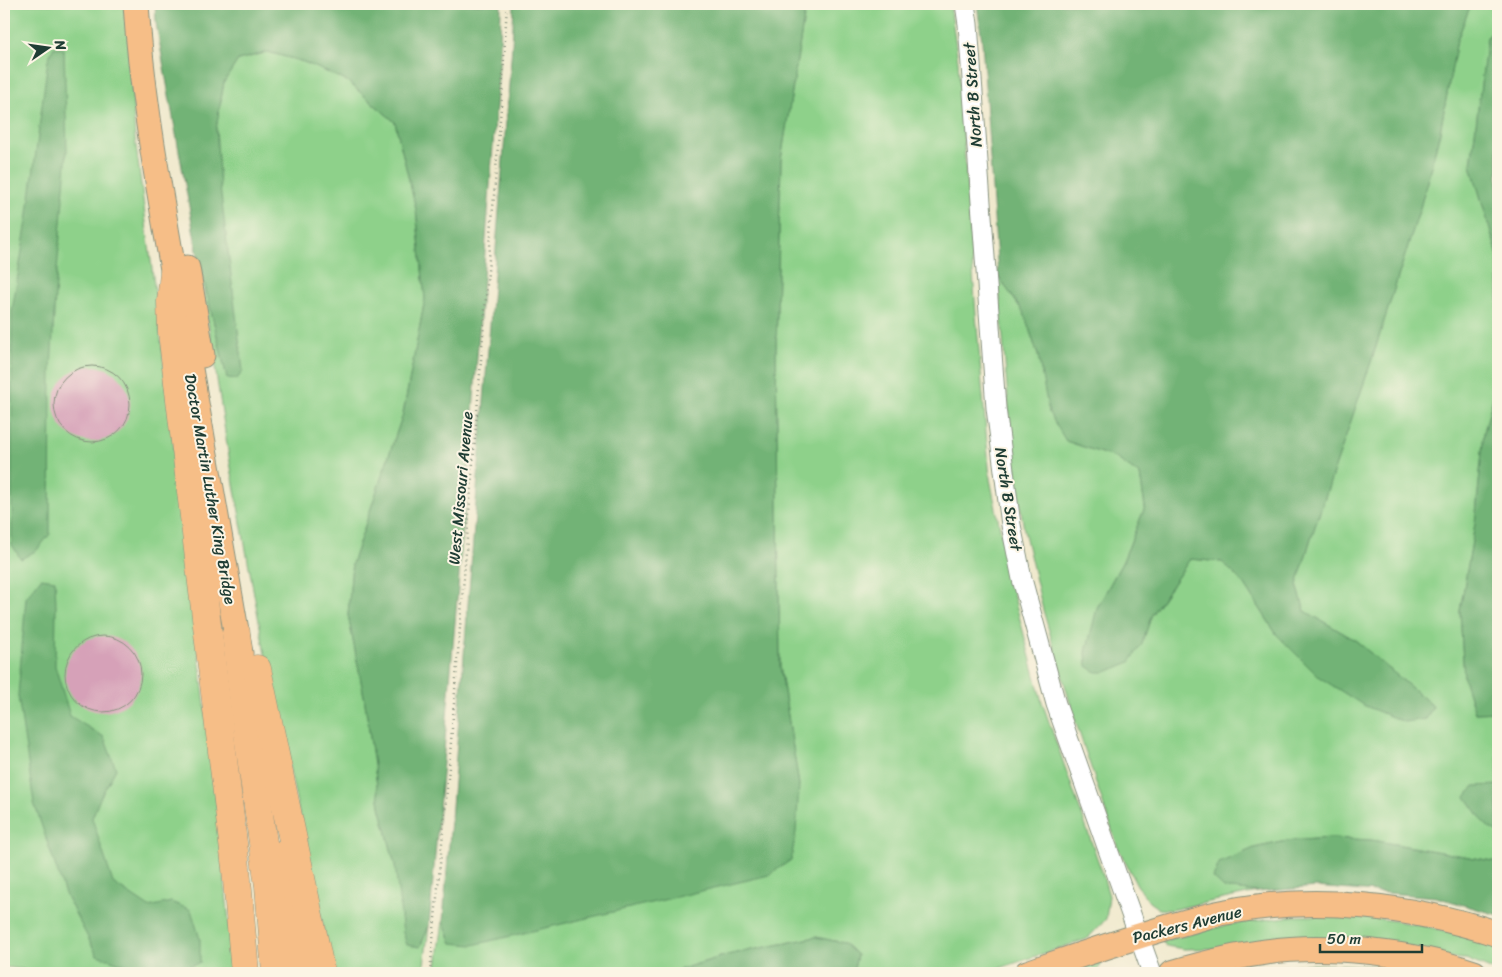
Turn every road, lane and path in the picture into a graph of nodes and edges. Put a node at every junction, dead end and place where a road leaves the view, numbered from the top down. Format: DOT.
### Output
graph roads {
  1 [pos="507,4"];
  2 [pos="965,4"];
  3 [pos="143,14"];
  4 [pos="174,273"];
  5 [pos="236,633"];
  6 [pos="257,669"];
  7 [pos="1498,934"];
  8 [pos="1138,935"];
  9 [pos="245,973"];
  10 [pos="276,973"];
  11 [pos="296,973"];
  12 [pos="307,973"];
  13 [pos="322,973"];
  14 [pos="430,973"];
  15 [pos="1027,973"];
  16 [pos="1152,973"];
  17 [pos="1172,973"];
  18 [pos="1474,973"];
  1 -- 14 [label="path, West Missouri Avenue"];
  2 -- 8 [label="street, North B Street"];
  3 -- 4 [label="main road, Doctor Martin Luther King Bridge"];
  3 -- 6 [label="main road, Doctor Martin Luther King Bridge"];
  4 -- 5 [label="main road, Doctor Martin Luther King Bridge"];
  4 -- 9 [label="highway"];
  5 -- 10 [label="highway"];
  5 -- 11 [label="main road, Doctor Martin Luther King Bridge"];
  6 -- 12 [label="main road, Doctor Martin Luther King Bridge"];
  6 -- 13 [label="highway"];
  7 -- 8 [label="main road, Packers Avenue"];
  8 -- 15 [label="main road, Packers Avenue"];
  8 -- 16 [label="street, North B Street"];
  17 -- 18 [label="main road"];
}
